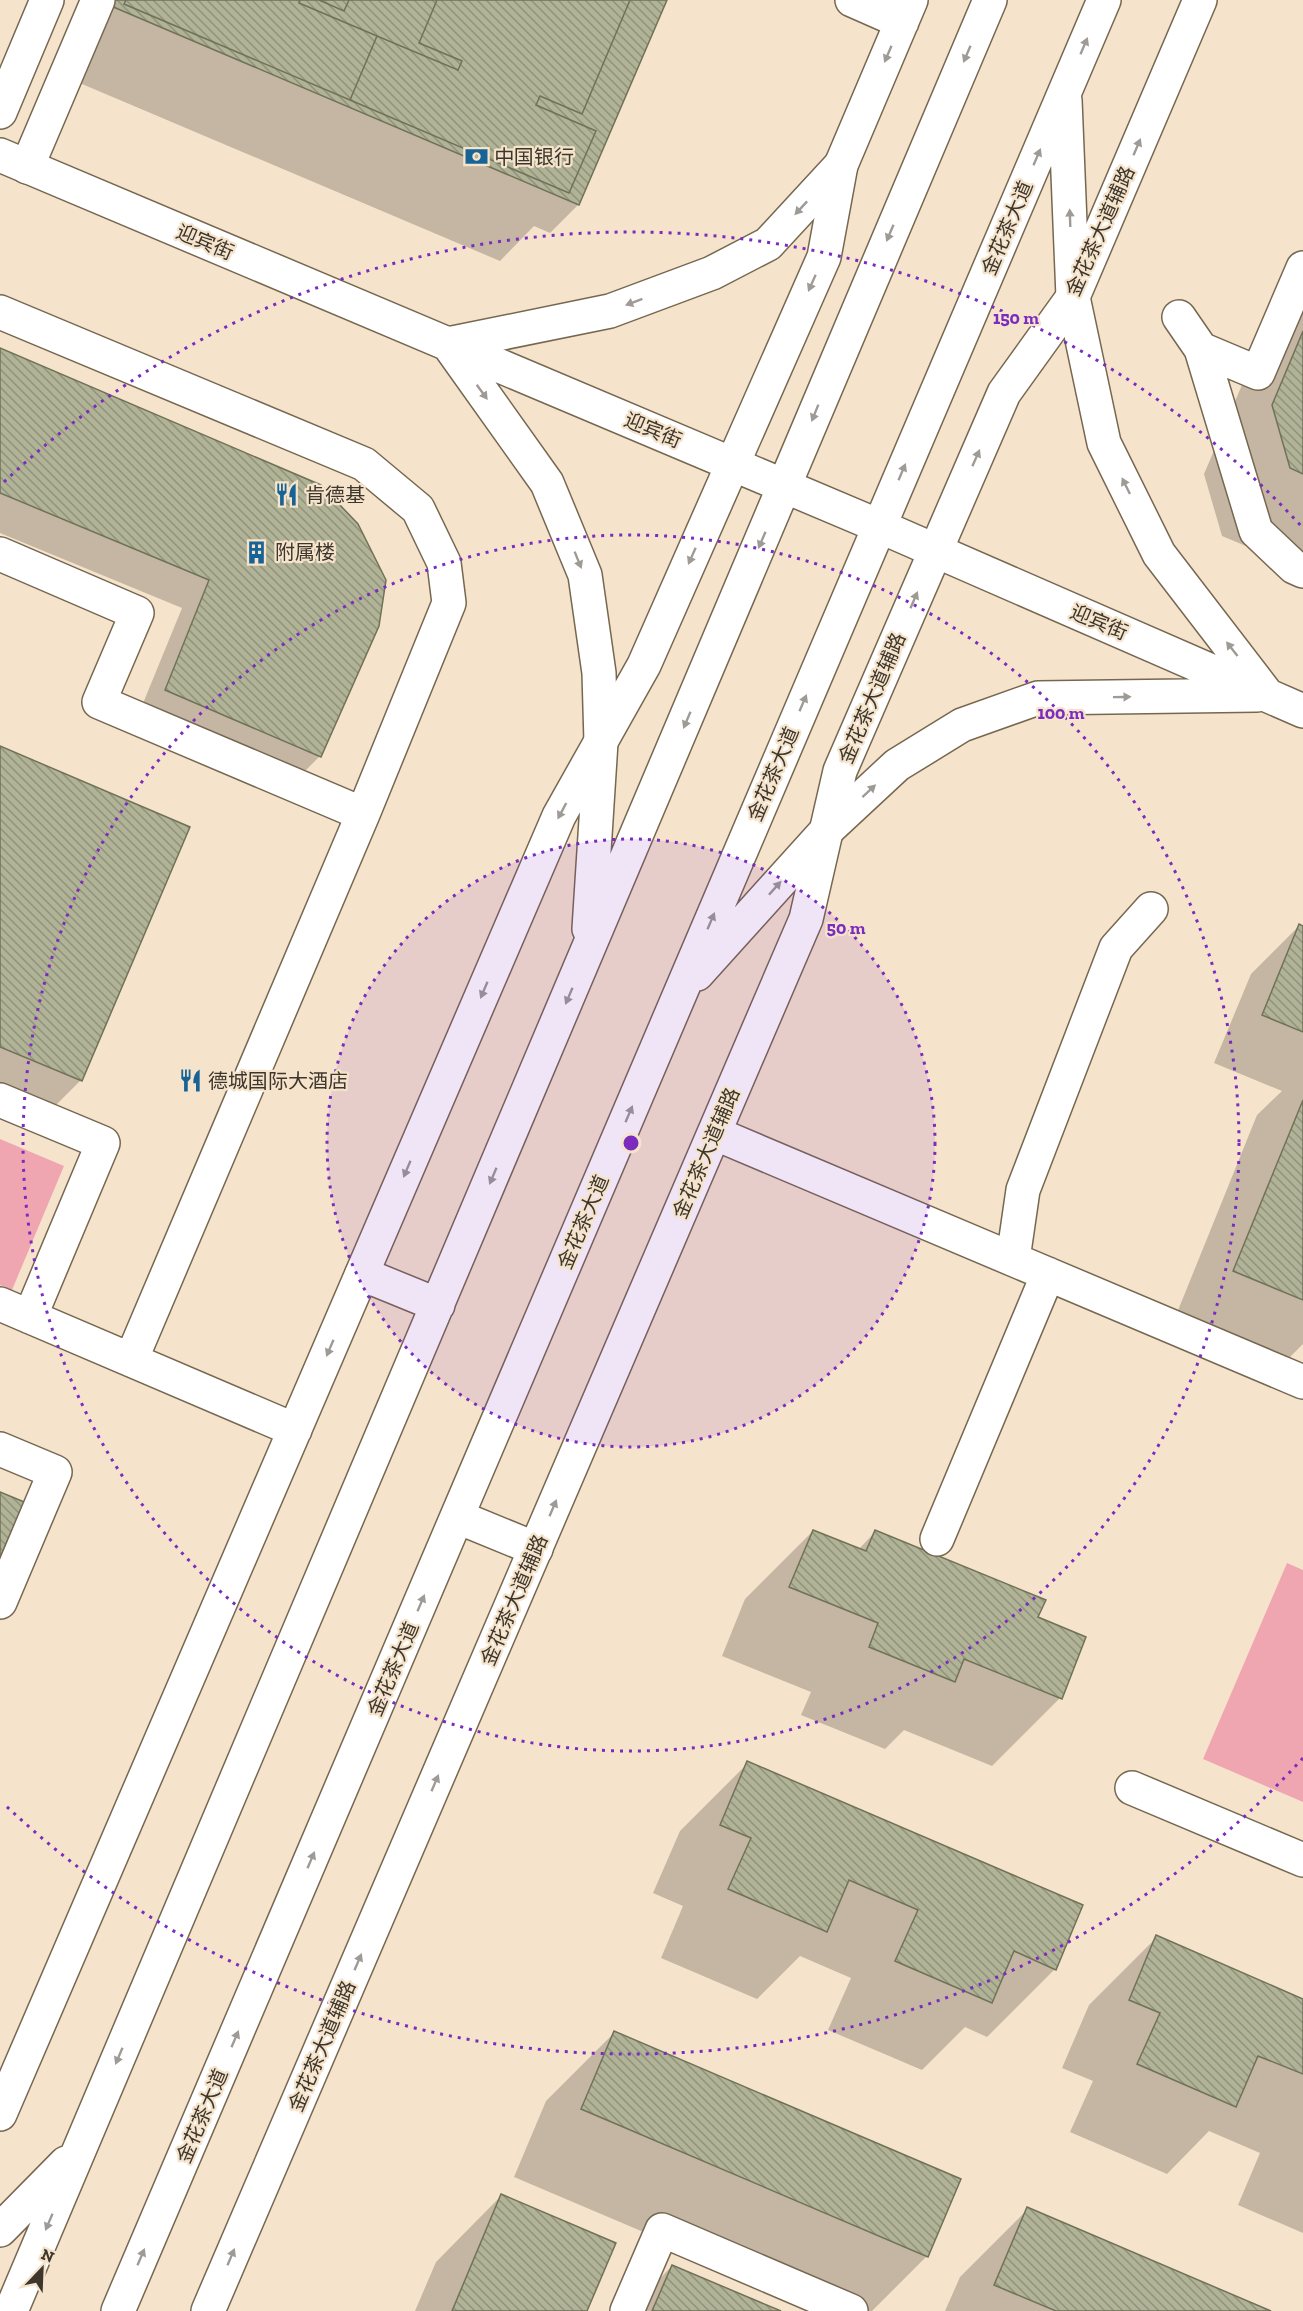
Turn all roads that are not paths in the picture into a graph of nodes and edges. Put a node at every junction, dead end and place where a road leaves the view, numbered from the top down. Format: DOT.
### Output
graph roads {
  1 [pos="47,0"];
  2 [pos="98,0"];
  3 [pos="852,0"];
  4 [pos="990,0"];
  5 [pos="1104,0"];
  6 [pos="1200,0"];
  7 [pos="906,11"];
  8 [pos="1065,92"];
  9 [pos="0,112"];
  10 [pos="14,161"];
  11 [pos="842,165"];
  12 [pos="1303,268"];
  13 [pos="1073,297"];
  14 [pos="0,312"];
  15 [pos="1179,317"];
  16 [pos="448,344"];
  17 [pos="1202,349"];
  18 [pos="732,464"];
  19 [pos="784,486"];
  20 [pos="879,526"];
  21 [pos="1256,531"];
  22 [pos="1303,540"];
  23 [pos="936,550"];
  24 [pos="0,554"];
  25 [pos="1303,571"];
  26 [pos="1268,695"];
  27 [pos="1303,711"];
  28 [pos="601,742"];
  29 [pos="363,814"];
  30 [pos="826,831"];
  31 [pos="1151,909"];
  32 [pos="588,954"];
  33 [pos="680,994"];
  34 [pos="0,1100"];
  35 [pos="714,1132"];
  36 [pos="1012,1259"];
  37 [pos="362,1274"];
  38 [pos="1048,1274"];
  39 [pos="0,1304"];
  40 [pos="438,1305"];
  41 [pos="30,1317"];
  42 [pos="131,1360"];
  43 [pos="1303,1382"];
  44 [pos="295,1430"];
  45 [pos="0,1449"];
  46 [pos="458,1517"];
  47 [pos="937,1539"];
  48 [pos="536,1549"];
  49 [pos="0,1602"];
  50 [pos="1132,1788"];
  51 [pos="1303,1860"];
  52 [pos="0,2114"];
  53 [pos="80,2149"];
  54 [pos="0,2230"];
  55 [pos="10,2311"];
  56 [pos="118,2311"];
  57 [pos="208,2311"];
  58 [pos="627,2311"];
  59 [pos="851,2311"];
  1 -- 9 [label="main road"];
  2 -- 10 [label="main road"];
  3 -- 7 [label="main road"];
  4 -- 19 [label="main road, one-way"];
  8 -- 5 [label="main road, 金花茶大道, one-way"];
  13 -- 6 [label="main road, 金花茶大道辅路, one-way"];
  7 -- 11 [label="main road, one-way"];
  13 -- 8 [label="main road, one-way"];
  20 -- 8 [label="main road, 金花茶大道, one-way"];
  10 -- 16 [label="main road, 迎宾街"];
  11 -- 16 [label="main road, one-way"];
  11 -- 18 [label="main road, one-way"];
  12 -- 17 [label="main road"];
  23 -- 13 [label="main road, 金花茶大道辅路, one-way"];
  26 -- 13 [label="main road, one-way"];
  14 -- 29 [label="main road"];
  15 -- 17 [label="main road"];
  16 -- 18 [label="main road, 迎宾街"];
  16 -- 28 [label="main road, one-way"];
  17 -- 21 [label="main road"];
  18 -- 19 [label="main road, 迎宾街"];
  18 -- 28 [label="main road, one-way"];
  19 -- 20 [label="main road, 迎宾街"];
  19 -- 32 [label="main road, one-way"];
  20 -- 23 [label="main road, 迎宾街"];
  33 -- 20 [label="main road, 金花茶大道, one-way"];
  21 -- 22 [label="main road"];
  21 -- 25 [label="main road"];
  23 -- 26 [label="main road, 迎宾街"];
  30 -- 23 [label="main road, 金花茶大道辅路, one-way"];
  24 -- 29 [label="main road"];
  26 -- 27 [label="main road, 迎宾街"];
  30 -- 26 [label="main road, one-way"];
  28 -- 32 [label="main road"];
  28 -- 37 [label="main road, one-way"];
  29 -- 42 [label="main road"];
  33 -- 30 [label="main road, one-way"];
  30 -- 35 [label="main road, 金花茶大道辅路"];
  31 -- 36 [label="main road"];
  32 -- 40 [label="main road, one-way"];
  46 -- 33 [label="main road, 金花茶大道, one-way"];
  34 -- 41 [label="main road"];
  35 -- 36 [label="main road"];
  48 -- 35 [label="main road, 金花茶大道辅路, one-way"];
  36 -- 38 [label="main road"];
  37 -- 40 [label="main road"];
  37 -- 44 [label="main road, one-way"];
  38 -- 43 [label="main road"];
  38 -- 47 [label="main road"];
  39 -- 41 [label="main road"];
  40 -- 53 [label="main road, one-way"];
  41 -- 42 [label="main road"];
  42 -- 44 [label="main road"];
  44 -- 52 [label="main road"];
  45 -- 49 [label="main road"];
  46 -- 48 [label="main road"];
  56 -- 46 [label="main road, 金花茶大道, one-way"];
  57 -- 48 [label="main road, 金花茶大道辅路, one-way"];
  50 -- 51 [label="main road"];
  53 -- 54 [label="main road"];
  53 -- 55 [label="main road, one-way"];
  58 -- 59 [label="main road"];
}
